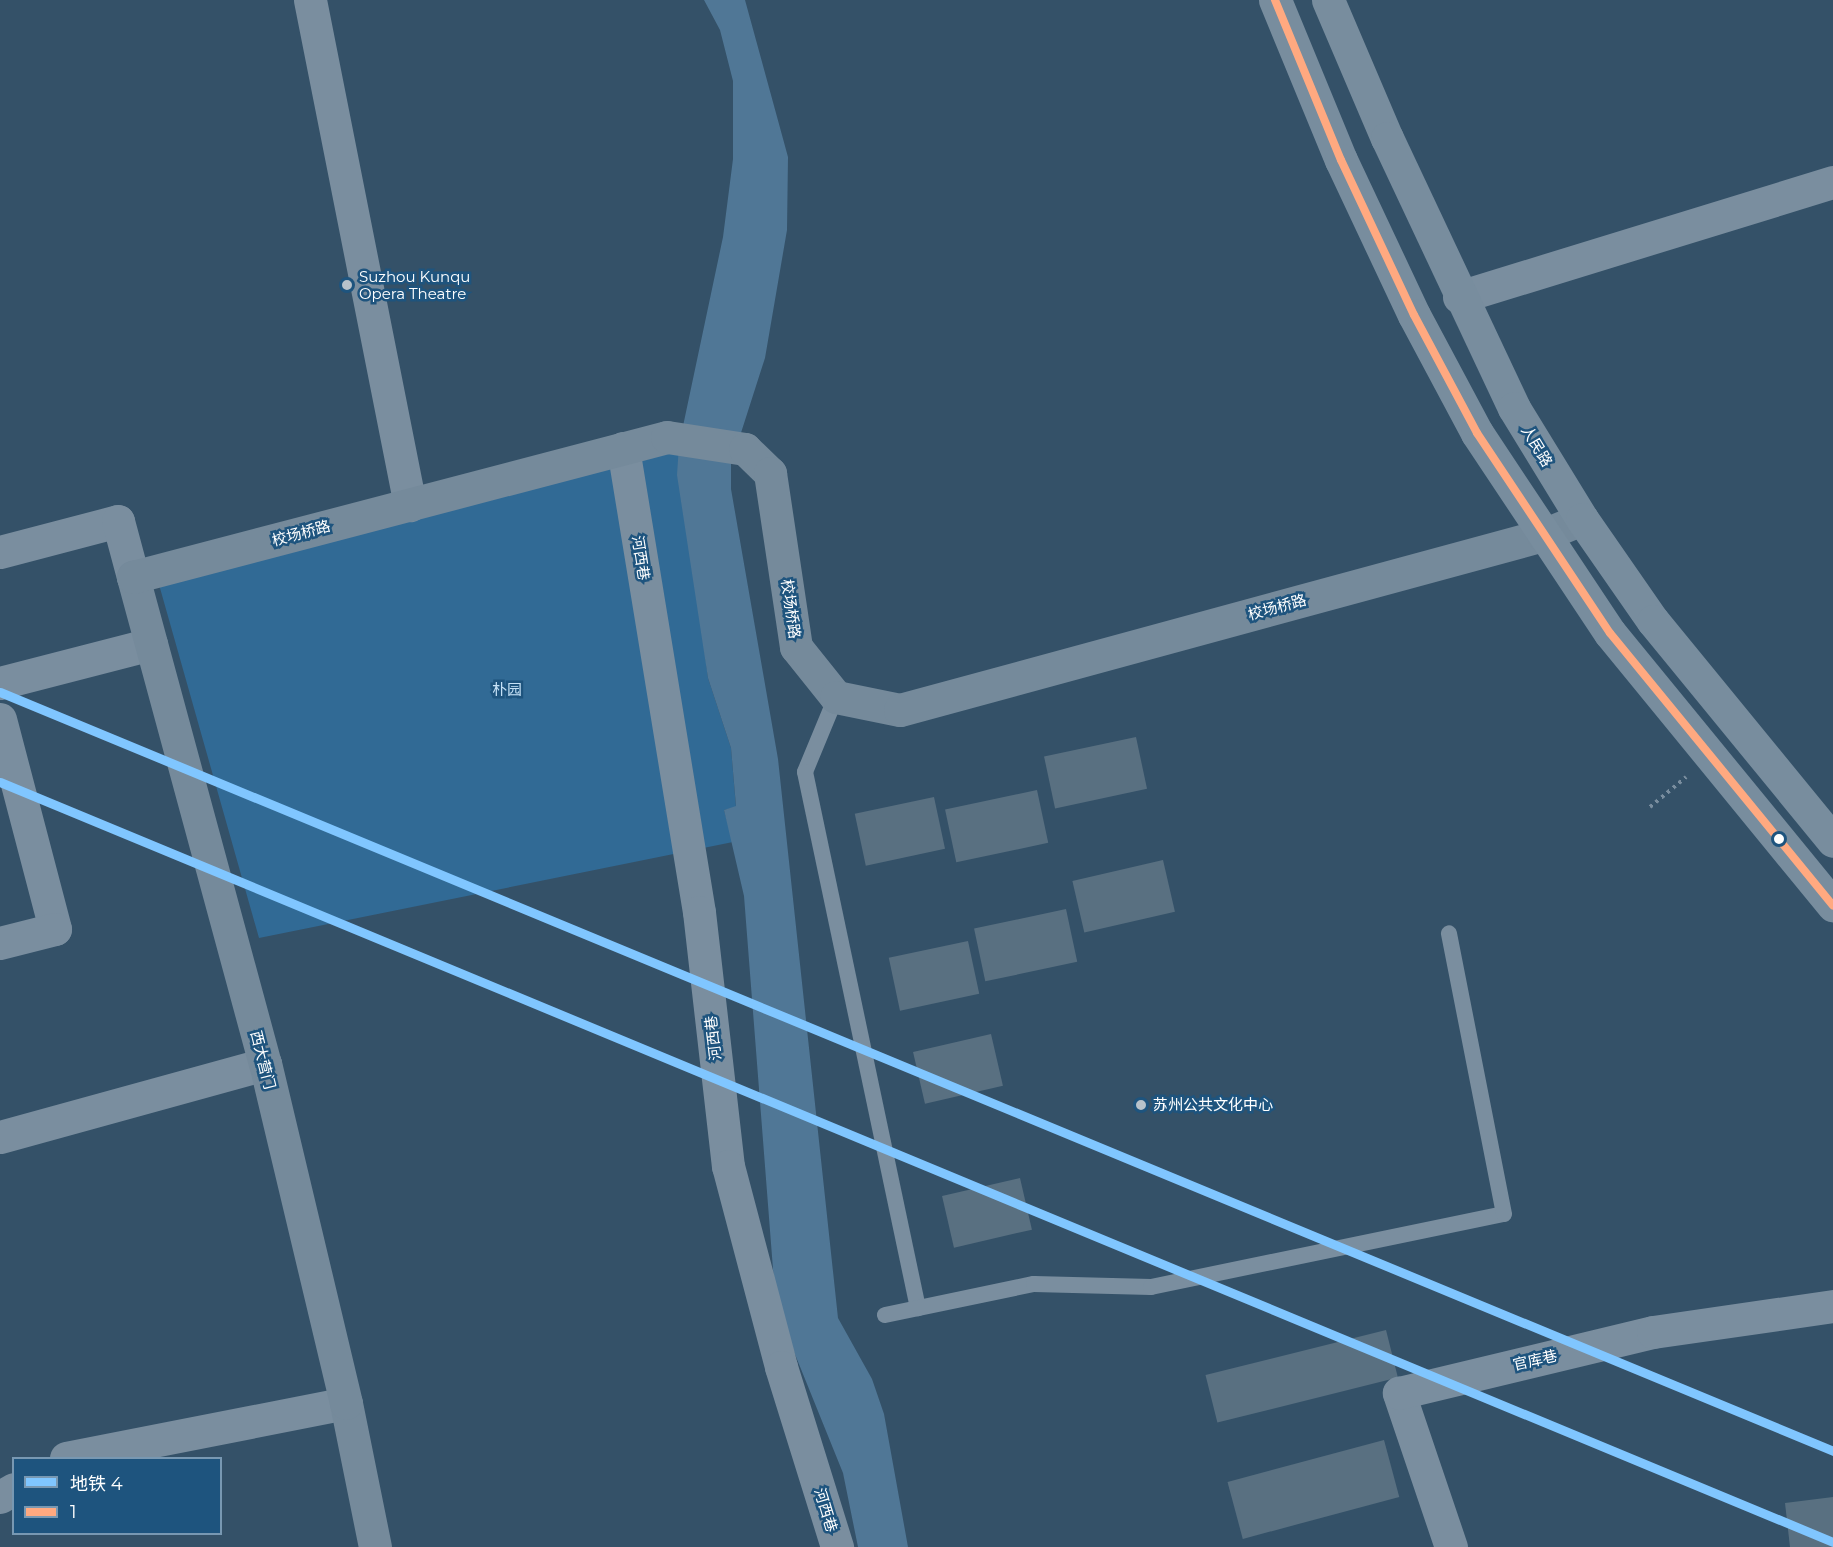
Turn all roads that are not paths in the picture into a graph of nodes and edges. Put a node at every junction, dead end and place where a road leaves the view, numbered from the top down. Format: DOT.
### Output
graph roads {
  1 [pos="310,0"];
  2 [pos="1275,0"];
  3 [pos="1328,0"];
  4 [pos="1833,183"];
  5 [pos="1459,297"];
  6 [pos="623,448"];
  7 [pos="410,505"];
  8 [pos="1582,519"];
  9 [pos="1543,535"];
  10 [pos="0,552"];
  11 [pos="133,577"];
  12 [pos="151,644"];
  13 [pos="0,683"];
  14 [pos="836,697"];
  15 [pos="0,719"];
  16 [pos="1833,841"];
  17 [pos="1833,905"];
  18 [pos="1449,933"];
  19 [pos="0,943"];
  20 [pos="265,1064"];
  21 [pos="0,1137"];
  22 [pos="1833,1306"];
  23 [pos="918,1308"];
  24 [pos="885,1315"];
  25 [pos="346,1403"];
  26 [pos="71,1457"];
  27 [pos="375,1547"];
  28 [pos="837,1547"];
  29 [pos="1451,1547"];
  1 -- 7 [label="street"];
  2 -- 9 [label="main road"];
  3 -- 5 [label="main road, 人民路"];
  4 -- 5 [label="street"];
  5 -- 8 [label="main road, 人民路"];
  6 -- 7 [label="street, 校场桥路"];
  6 -- 14 [label="street, 校场桥路"];
  6 -- 28 [label="street, 河西巷"];
  7 -- 11 [label="street, 校场桥路"];
  8 -- 9 [label="street, 校场桥路"];
  8 -- 16 [label="main road, 人民路"];
  9 -- 14 [label="street, 校场桥路"];
  9 -- 17 [label="main road"];
  10 -- 11 [label="street"];
  11 -- 12 [label="street, 西大营门"];
  12 -- 13 [label="street"];
  12 -- 20 [label="street, 西大营门"];
  14 -- 23 [label="lane"];
  15 -- 19 [label="street"];
  18 -- 23 [label="lane"];
  20 -- 21 [label="street"];
  20 -- 25 [label="street, 西大营门"];
  22 -- 29 [label="street, 官库巷"];
  23 -- 24 [label="lane"];
  25 -- 26 [label="street"];
  25 -- 27 [label="street, 西大营门"];
}
